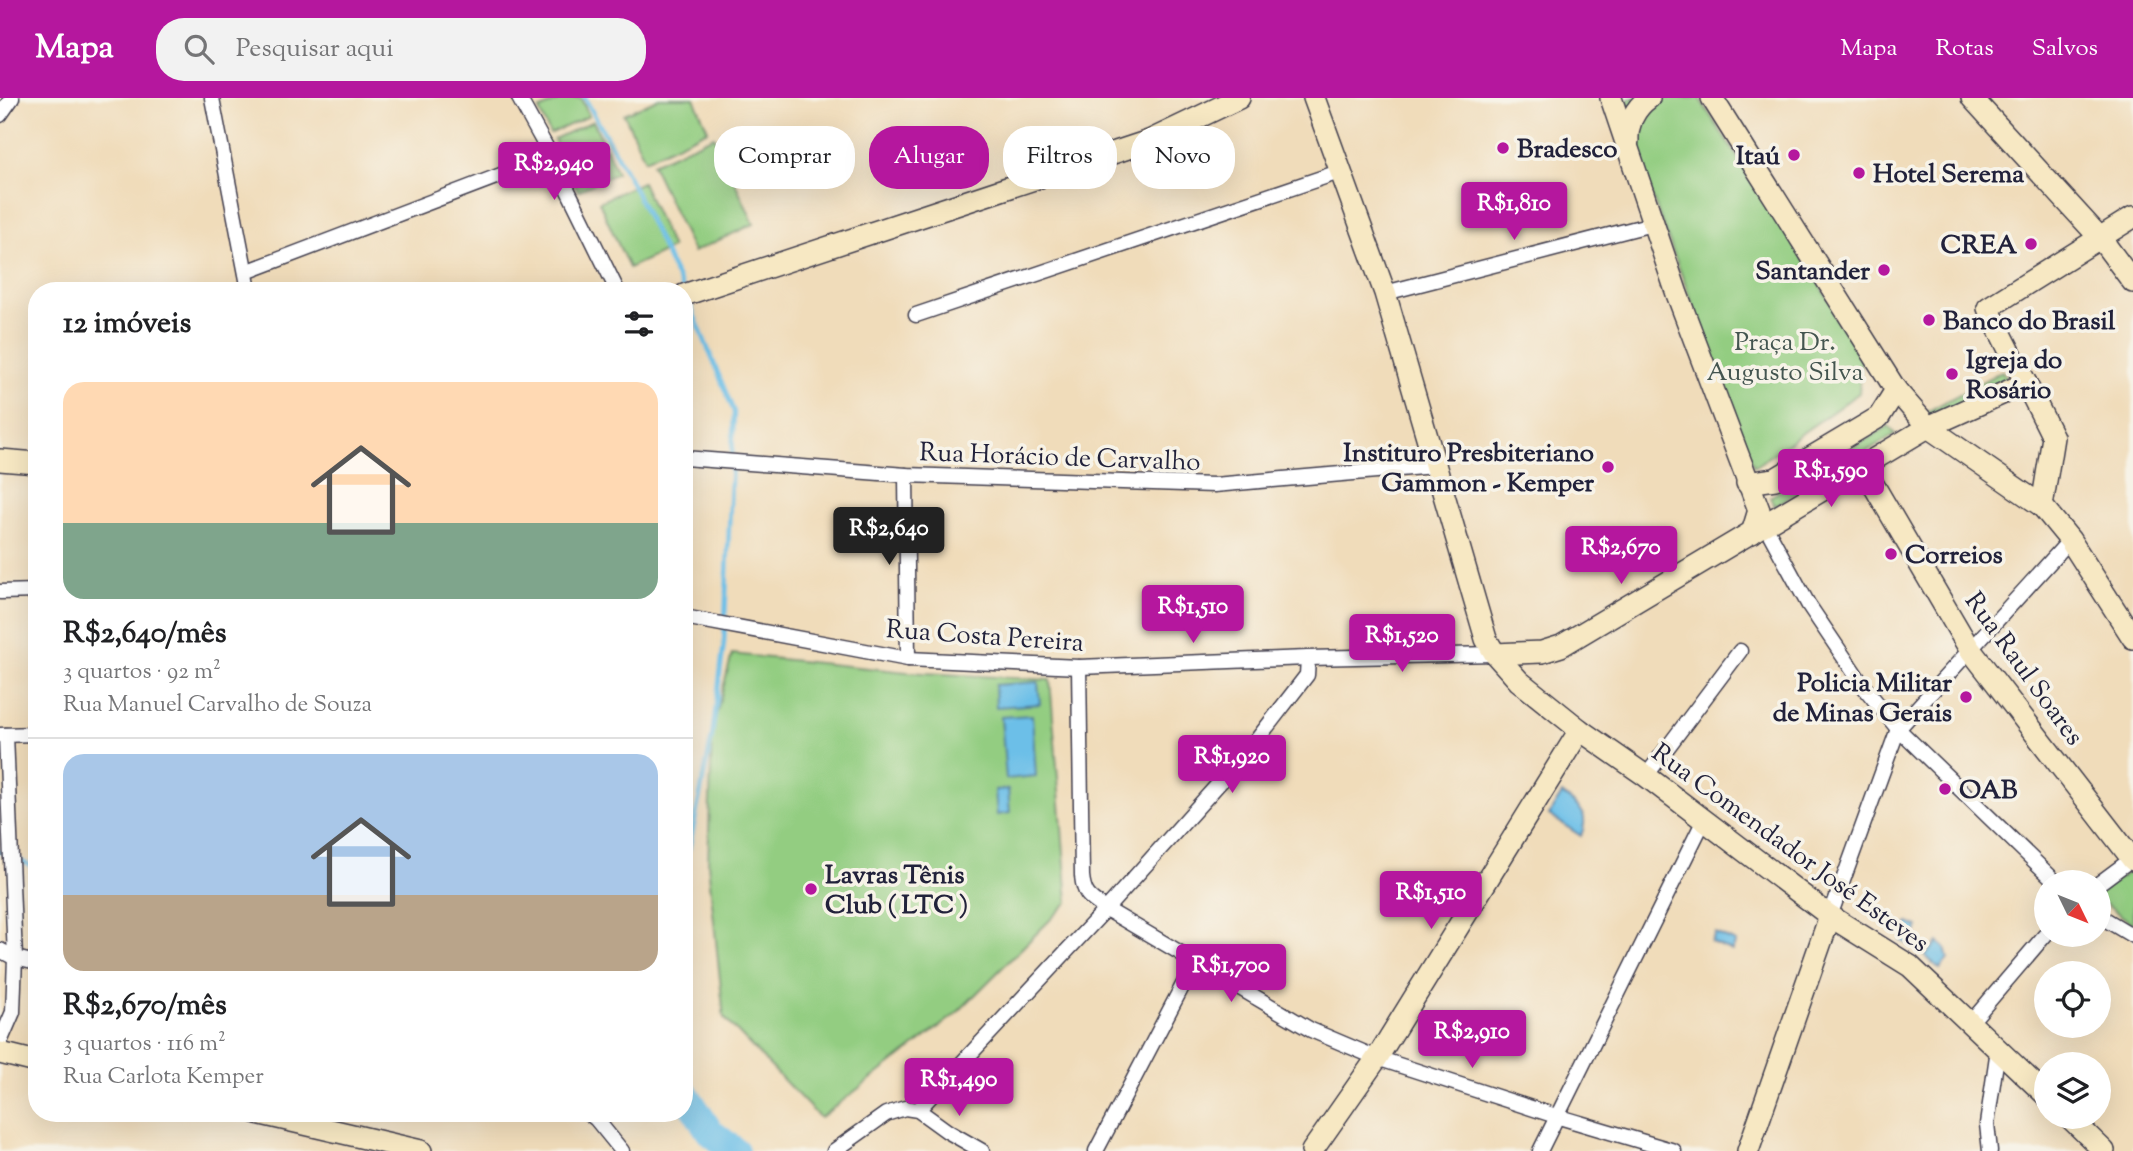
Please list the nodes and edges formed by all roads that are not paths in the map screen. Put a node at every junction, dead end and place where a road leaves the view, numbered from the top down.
1 (12, 98) edge
2 (212, 98) edge
3 (519, 98) edge
4 (1239, 98) edge
5 (1314, 98) edge
6 (1611, 98) edge
7 (1649, 98) edge
8 (1972, 98) edge
9 (1711, 101) edge
10 (0, 114) edge
11 (1629, 146) junction
12 (551, 156) junction
13 (1339, 172) junction
14 (2133, 217) edge
15 (1652, 224) junction
16 (2101, 239) junction
17 (246, 272) junction
18 (248, 282) edge
19 (613, 282) edge
20 (2133, 282) edge
21 (693, 292) edge
22 (1385, 293) junction
23 (916, 314) dead end
24 (2026, 383) junction
25 (1896, 390) junction
26 (1927, 426) junction
27 (693, 459) edge
28 (0, 460) edge
29 (28, 462) edge
30 (1434, 466) junction
31 (1863, 467) junction
32 (906, 475) junction
33 (1748, 483) junction
34 (2042, 506) junction
35 (1764, 521) junction
36 (2070, 540) junction
37 (28, 591) edge
38 (0, 592) edge
39 (693, 619) edge
40 (2133, 638) edge
41 (1969, 648) junction
42 (1740, 651) dead end
43 (1495, 654) junction
44 (1308, 658) junction
45 (908, 659) junction
46 (1079, 667) junction
47 (1898, 729) junction
48 (1580, 730) junction
49 (28, 734) edge
50 (3, 735) edge
51 (1646, 776) junction
52 (1704, 820) junction
53 (2133, 858) edge
54 (2044, 870) edge
55 (2111, 874) edge
56 (1106, 909) junction
57 (1830, 916) junction
58 (2111, 923) edge
59 (2133, 936) edge
60 (2035, 947) edge
61 (0, 950) edge
62 (15, 958) junction
63 (28, 961) edge
64 (1195, 962) junction
65 (1971, 1022) junction
66 (0, 1042) edge
67 (1998, 1049) junction
68 (0, 1053) edge
69 (1377, 1058) junction
70 (28, 1060) edge
71 (2034, 1084) edge
72 (918, 1110) junction
73 (1556, 1116) junction
74 (296, 1122) edge
75 (598, 1122) edge
76 (2081, 1129) edge
77 (421, 1151) edge
78 (622, 1151) edge
79 (834, 1151) edge
80 (982, 1151) edge
81 (1096, 1151) edge
82 (1311, 1151) edge
83 (1539, 1151) edge
84 (1674, 1151) edge
85 (1748, 1151) edge
86 (1990, 1151) edge
87 (2104, 1151) edge

1 - 10 street
2 - 17 street
3 - 12 street
4 - 21 main road
5 - 13 main road, Rua Comendador José Esteves
6 - 11 main road
7 - 11 main road
8 - 16 main road
9 - 25 main road
11 - 15 main road
12 - 17 street
12 - 19 street
13 - 22 main road, Rua Comendador José Esteves
13 - 23 street
14 - 16 main road
15 - 22 street
15 - 33 main road
16 - 20 main road
16 - 24 main road
17 - 18 street
22 - 30 main road, Rua Comendador José Esteves
24 - 26 main road
24 - 34 main road
25 - 26 main road
25 - 33 main road
26 - 31 main road
26 - 34 main road
27 - 32 street, Rua Horácio de Carvalho
28 - 29 main road
30 - 32 street, Rua Horácio de Carvalho
30 - 43 main road, Rua Comendador José Esteves
31 - 35 main road
31 - 41 main road, Rua Raul Soares
32 - 45 street
33 - 35 main road
34 - 36 main road
35 - 43 main road
35 - 47 street
36 - 40 main road
36 - 41 street
37 - 38 street
39 - 45 street, Rua Costa Pereira
41 - 47 street
41 - 53 main road, Rua Raul Soares
42 - 51 street
43 - 44 street, Rua Costa Pereira
43 - 48 main road, Rua Comendador José Esteves
44 - 46 street, Rua Costa Pereira
44 - 56 street
45 - 46 street, Rua Costa Pereira
46 - 56 street
47 - 54 street
47 - 57 street
48 - 51 main road, Rua Comendador José Esteves
48 - 69 main road
49 - 50 street
50 - 62 street
51 - 52 main road, Rua Comendador José Esteves
52 - 57 main road, Rua Comendador José Esteves
52 - 73 street
53 - 55 street
56 - 64 street
56 - 72 street
57 - 65 main road, Rua Comendador José Esteves
57 - 85 main road
58 - 59 street
60 - 65 street
61 - 62 street
62 - 63 street
62 - 66 street
64 - 69 street
64 - 81 street
65 - 67 main road, Rua Comendador José Esteves
67 - 71 main road, Rua Comendador José Esteves
67 - 86 street
68 - 70 main road
69 - 73 street
69 - 82 main road
72 - 79 street
72 - 80 street
73 - 83 street
73 - 84 street
74 - 77 main road
75 - 78 street
76 - 87 main road

